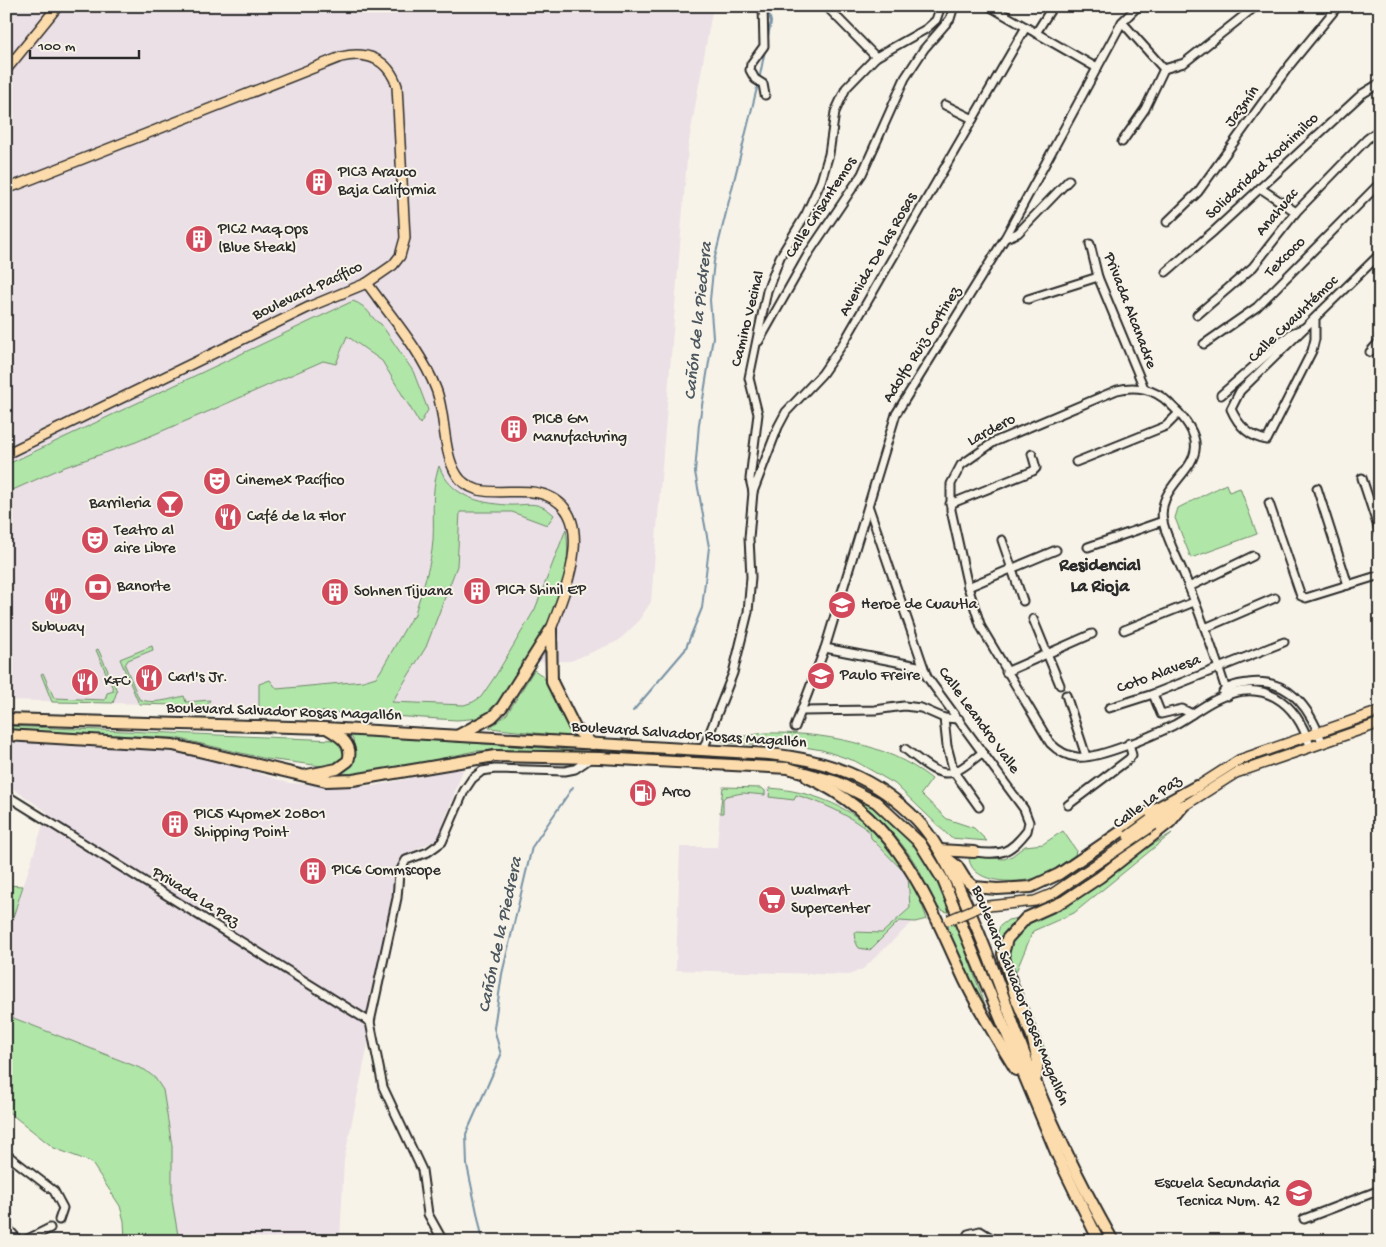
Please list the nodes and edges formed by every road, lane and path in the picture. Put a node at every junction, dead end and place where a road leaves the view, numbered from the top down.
1 (58, 6) edge
2 (763, 6) edge
3 (941, 6) edge
4 (954, 6) edge
5 (989, 6) edge
6 (1053, 6) edge
7 (1138, 6) edge
8 (1256, 6) edge
9 (1338, 6) edge
10 (830, 10) dead end
11 (1122, 22) junction
12 (1026, 27) junction
13 (1036, 33) junction
14 (876, 57) junction
15 (1097, 68) junction
16 (1164, 69) junction
17 (6, 70) edge
18 (1380, 83) edge
19 (765, 95) dead end
20 (945, 105) dead end
21 (973, 119) junction
22 (1380, 129) edge
23 (1122, 142) dead end
24 (1069, 180) dead end
25 (1380, 183) edge
26 (6, 187) edge
27 (1260, 188) junction
28 (1296, 212) junction
29 (1167, 222) dead end
30 (1005, 238) junction
31 (1090, 244) dead end
32 (1380, 254) edge
33 (1166, 272) dead end
34 (1098, 276) junction
35 (367, 283) junction
36 (1028, 299) dead end
37 (1197, 315) dead end
38 (1315, 320) junction
39 (1307, 327) junction
40 (1380, 341) edge
41 (1204, 344) dead end
42 (756, 347) junction
43 (1370, 352) dead end
44 (1144, 388) junction
45 (1221, 396) dead end
46 (1179, 413) junction
47 (6, 454) edge
48 (1032, 454) dead end
49 (1076, 462) dead end
50 (1362, 478) dead end
51 (1317, 488) dead end
52 (753, 492) junction
53 (1269, 503) dead end
54 (950, 504) junction
55 (869, 507) junction
56 (1163, 521) junction
57 (1380, 533) edge
58 (1002, 540) dead end
59 (1088, 547) dead end
60 (1056, 550) dead end
61 (1253, 556) dead end
62 (1012, 568) junction
63 (1380, 575) edge
64 (1348, 585) junction
65 (968, 587) junction
66 (1190, 587) junction
67 (1276, 598) dead end
68 (1024, 601) dead end
69 (1194, 602) junction
70 (1033, 619) dead end
71 (1205, 628) junction
72 (551, 629) junction
73 (1124, 630) dead end
74 (1092, 634) dead end
75 (1284, 642) dead end
76 (825, 648) junction
77 (1047, 654) junction
78 (923, 667) junction
79 (1219, 668) junction
80 (1006, 672) junction
81 (1060, 686) dead end
82 (1226, 688) junction
83 (1290, 692) junction
84 (1153, 694) junction
85 (1066, 695) dead end
86 (1228, 696) junction
87 (1218, 698) junction
88 (1283, 701) junction
89 (1109, 708) dead end
90 (801, 711) junction
91 (1380, 711) edge
92 (6, 714) edge
93 (1192, 714) junction
94 (944, 718) junction
95 (6, 719) edge
96 (21, 719) junction
97 (959, 719) junction
98 (1380, 723) edge
99 (795, 727) dead end
100 (325, 728) junction
101 (1318, 731) junction
102 (6, 735) edge
103 (1306, 735) junction
104 (458, 736) junction
105 (1322, 742) junction
106 (1129, 743) junction
107 (593, 744) junction
108 (1310, 746) junction
109 (905, 748) dead end
110 (703, 750) junction
111 (983, 752) junction
112 (1086, 756) junction
113 (591, 758) junction
114 (788, 768) junction
115 (954, 772) junction
116 (301, 776) junction
117 (1197, 786) junction
118 (6, 795) edge
119 (1184, 805) junction
120 (1068, 806) dead end
121 (979, 807) dead end
122 (1152, 823) junction
123 (939, 851) junction
124 (974, 852) junction
125 (960, 870) junction
126 (943, 920) junction
127 (370, 1022) junction
128 (1036, 1079) junction
129 (1033, 1098) junction
130 (6, 1154) edge
131 (1380, 1190) edge
132 (1304, 1219) dead end
133 (59, 1220) dead end
134 (6, 1226) edge
135 (50, 1228) dead end
136 (996, 1240) edge
137 (19, 1241) edge
138 (24, 1241) edge
139 (443, 1241) edge
140 (965, 1241) edge
141 (1099, 1241) edge
142 (1113, 1241) edge

1 - 17 main road
2 - 19 street
3 - 14 street, Camino Vecinal
4 - 42 street, Calle Crisantemos
5 - 12 street
6 - 13 street
7 - 11 street, Adolfo Ruiz Cortinez
8 - 16 street
9 - 29 street, Jazmín
10 - 14 street
11 - 15 street, Adolfo Ruiz Cortinez
11 - 16 street
12 - 13 street
12 - 21 street, Avenida De las Rosas
13 - 15 street
14 - 42 street, Camino Vecinal
15 - 30 street, Adolfo Ruiz Cortinez
16 - 23 street
18 - 27 street, Solidaridad Xochimilco
20 - 21 street
21 - 52 street, Avenida De las Rosas
22 - 28 street, Anahuac
24 - 30 street
25 - 41 street, Texcoco
26 - 35 main road, Boulevard Pacífico
27 - 28 street
27 - 33 street, Solidaridad Xochimilco
28 - 37 street, Anahuac
30 - 55 street, Adolfo Ruiz Cortinez
31 - 34 street, Privada Alcanadre
32 - 38 street, Calle Cuauhtémoc
34 - 36 street
34 - 44 street, Privada Alcanadre
35 - 47 main road, Boulevard Pacífico
35 - 72 main road
38 - 39 street, Calle Cuauhtémoc
38 - 39 street, Calle Cuauhtémoc
39 - 45 street
40 - 43 street
42 - 52 street, Camino Vecinal
44 - 46 street
44 - 54 street, Lardero
46 - 49 street
46 - 56 street
48 - 54 street
50 - 57 street
51 - 64 street
52 - 110 street, Camino Vecinal
53 - 64 street
54 - 65 street, Lardero
55 - 76 street, Adolfo Ruiz Cortinez
55 - 78 street, Calle Leandro Valle
56 - 59 street
56 - 66 street
58 - 62 street
60 - 62 street
61 - 66 street
62 - 65 street
62 - 68 street
63 - 64 street
65 - 80 street, Lardero
66 - 69 street
67 - 71 street
69 - 71 street
69 - 73 street
70 - 77 street
71 - 79 street
72 - 104 highway
72 - 107 highway
74 - 77 street
75 - 79 street, Coto Alavesa
76 - 78 street
76 - 90 street, Adolfo Ruiz Cortinez
77 - 80 street
77 - 81 street
78 - 97 street, Calle Leandro Valle
79 - 82 street
79 - 84 street, Coto Alavesa
80 - 112 street, Lardero
82 - 83 street
82 - 86 street
82 - 87 street, Lardero
83 - 88 street
83 - 101 street
84 - 89 street, Coto Alavesa
84 - 93 street
85 - 112 street
86 - 87 street, Lardero
86 - 88 street, Lardero
87 - 93 street, Lardero
88 - 103 street
90 - 94 street
90 - 99 street, Adolfo Ruiz Cortinez
91 - 101 main road, Calle La Paz
92 - 96 highway
93 - 106 street, Lardero
94 - 97 street
94 - 115 street
95 - 96 highway, Boulevard Salvador Rosas Magallón
96 - 100 highway, Boulevard Salvador Rosas Magallón
97 - 111 street, Calle Leandro Valle
98 - 105 main road, Calle La Paz
100 - 104 highway, Boulevard Salvador Rosas Magallón
100 - 116 highway
101 - 103 main road, Calle La Paz
101 - 105 street
102 - 116 highway, Boulevard Salvador Rosas Magallón
103 - 108 street
103 - 117 main road, Calle La Paz
104 - 107 highway, Boulevard Salvador Rosas Magallón
105 - 108 main road, Calle La Paz
106 - 112 street, Lardero
106 - 120 street
107 - 110 highway, Boulevard Salvador Rosas Magallón
108 - 119 main road, Calle La Paz
109 - 115 street
110 - 123 highway, Boulevard Salvador Rosas Magallón
111 - 115 street
111 - 124 street, Calle Leandro Valle
113 - 114 highway, Boulevard Salvador Rosas Magallón
113 - 116 highway, Boulevard Salvador Rosas Magallón
113 - 127 street
114 - 126 highway
114 - 129 highway, Boulevard Salvador Rosas Magallón
115 - 121 street
117 - 122 main road, Calle La Paz
117 - 125 highway
118 - 127 street, Privada La Paz
119 - 122 main road, Calle La Paz
119 - 128 highway
122 - 126 main road, Calle La Paz, bridge
123 - 124 highway
123 - 125 highway
123 - 128 highway, Boulevard Salvador Rosas Magallón
124 - 125 highway
126 - 129 highway
127 - 139 street
128 - 142 highway, Boulevard Salvador Rosas Magallón
129 - 141 highway, Boulevard Salvador Rosas Magallón
130 - 133 street
131 - 132 street
134 - 137 street
135 - 138 street
136 - 140 street

